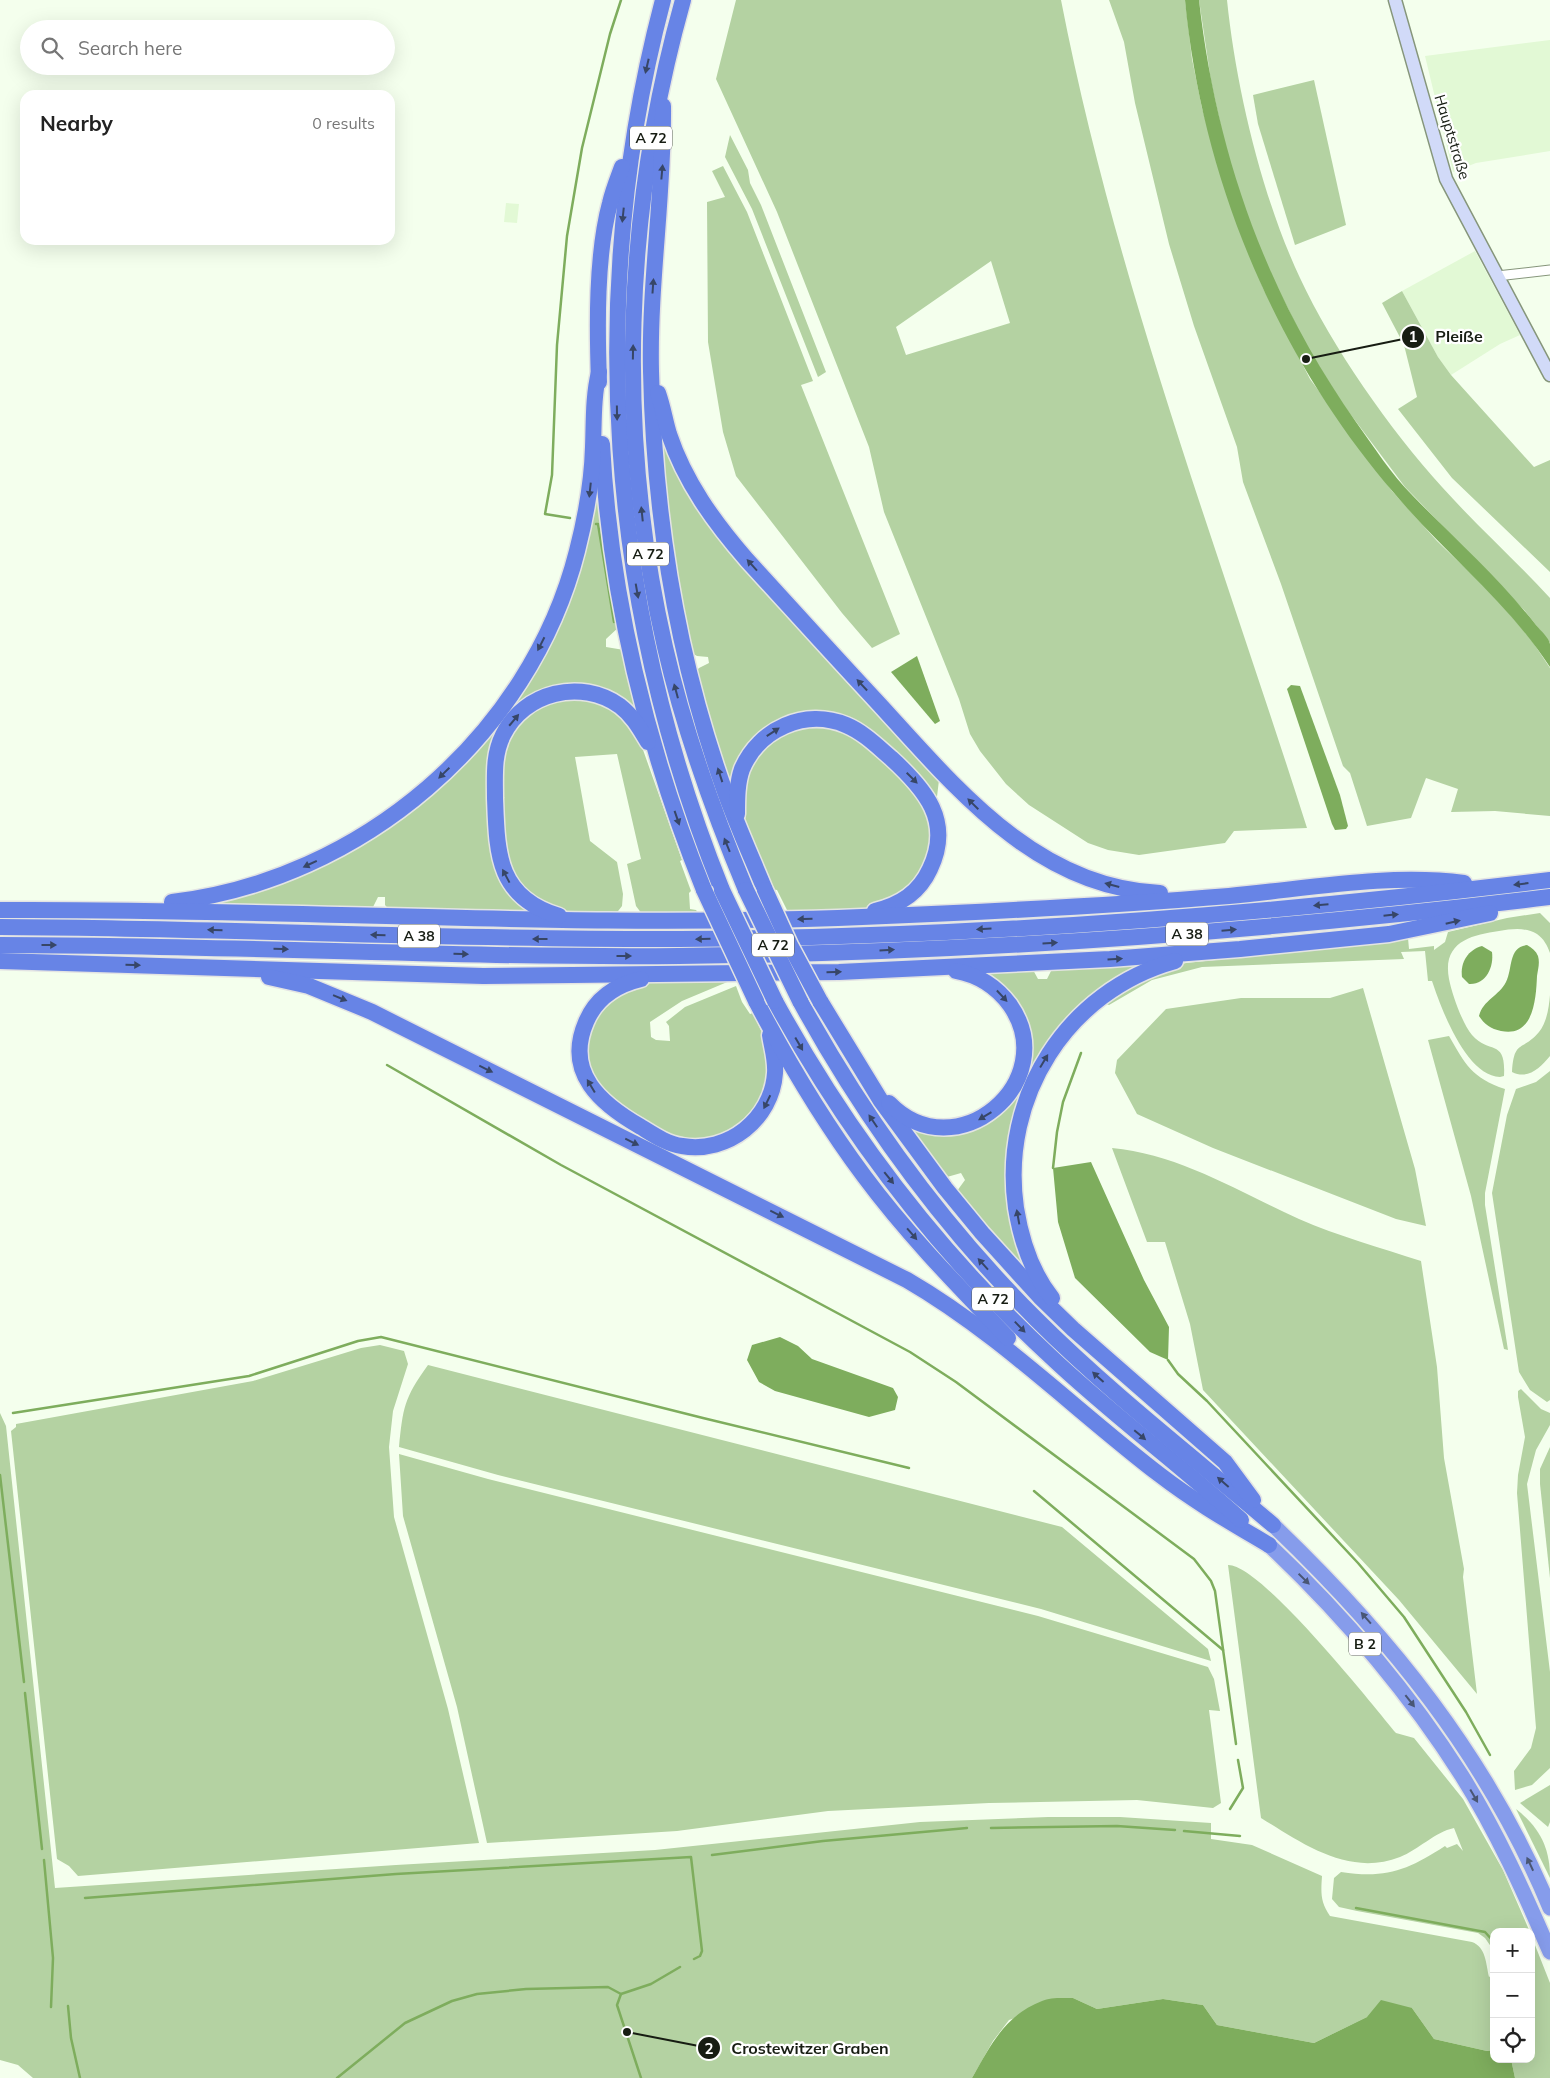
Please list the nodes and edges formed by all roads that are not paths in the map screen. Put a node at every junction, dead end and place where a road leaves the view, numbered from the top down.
1 (663, 0) edge
2 (683, 0) edge
3 (1395, 0) edge
4 (663, 72) junction
5 (634, 132) junction
6 (1550, 270) edge
7 (1497, 276) junction
8 (651, 370) junction
9 (599, 372) junction
10 (1550, 375) edge
11 (656, 754) junction
12 (737, 821) junction
13 (1550, 880) edge
14 (1491, 887) junction
15 (1230, 896) junction
16 (1542, 898) edge
17 (0, 910) edge
18 (71, 910) junction
19 (854, 917) junction
20 (573, 920) junction
21 (0, 927) edge
22 (0, 945) edge
23 (1228, 950) junction
24 (0, 961) edge
25 (176, 966) junction
26 (926, 968) junction
27 (680, 975) junction
28 (766, 1020) junction
29 (868, 1083) junction
30 (1107, 1359) junction
31 (1049, 1381) junction
32 (1273, 1525) junction
33 (1269, 1545) junction
34 (1550, 1908) edge
35 (1550, 1952) edge

1 -> 5 highway, A 72
2 - 4 highway, A 72
3 - 7 main road, Hauptstraße
8 -> 4 highway
32 -> 4 highway, A 72, bridge
5 - 9 highway
5 -> 33 highway, A 72, bridge
6 - 7 street
7 - 10 main road, Hauptstraße
12 -> 8 highway
15 -> 8 highway
9 - 11 highway
9 -> 18 highway
20 -> 11 highway
11 -> 28 highway, bridge
12 -> 19 highway
12 - 29 highway, bridge
13 -> 14 highway, A 38
14 - 15 highway
14 -> 21 highway, A 38
15 - 19 highway
22 -> 16 highway, A 38
23 -> 16 highway
17 - 18 highway
18 - 20 highway
19 -> 20 highway
26 -> 23 highway
30 -> 23 highway
24 -> 25 highway
25 - 27 highway
25 -> 31 highway
27 -> 26 highway
26 -> 29 highway
28 -> 27 highway
28 -> 31 highway
29 - 30 highway
30 - 32 highway
31 - 33 highway
34 -> 32 highway, B 2
33 -> 35 highway, B 2

